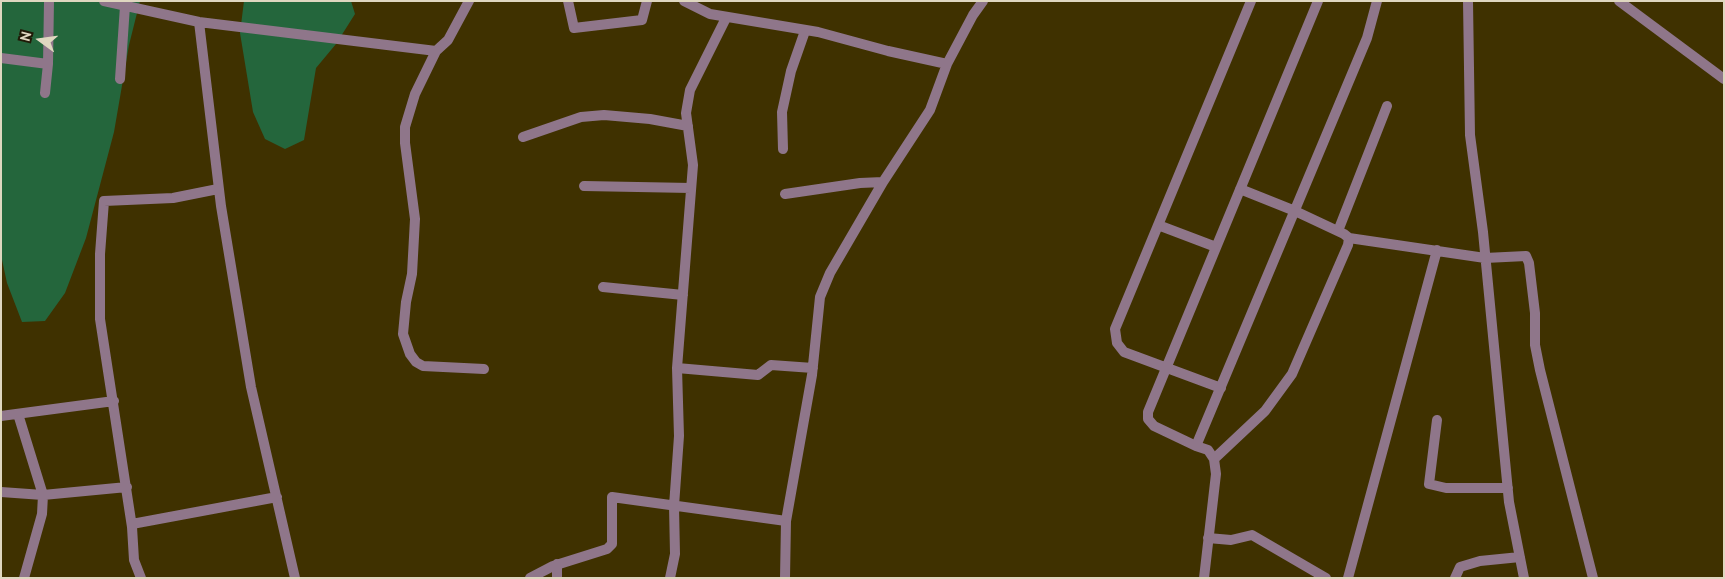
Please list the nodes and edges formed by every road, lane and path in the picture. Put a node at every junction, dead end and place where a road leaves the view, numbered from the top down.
1 (49, 1) edge
2 (104, 1) edge
3 (469, 1) edge
4 (568, 1) edge
5 (647, 1) edge
6 (684, 1) edge
7 (983, 1) edge
8 (1251, 1) edge
9 (1318, 1) edge
10 (1377, 1) edge
11 (1468, 1) edge
12 (1619, 1) edge
13 (126, 6) junction
14 (726, 18) junction
15 (199, 22) junction
16 (805, 31) junction
17 (436, 51) junction
18 (1, 58) edge
19 (48, 64) junction
20 (947, 64) junction
21 (1723, 77) edge
22 (120, 79) dead end
23 (45, 93) dead end
24 (1387, 106) dead end
25 (688, 126) junction
26 (523, 137) dead end
27 (782, 149) dead end
28 (883, 182) junction
29 (584, 186) dead end
30 (691, 188) junction
31 (218, 189) junction
32 (1240, 189) junction
33 (785, 194) dead end
34 (1295, 211) junction
35 (1158, 225) junction
36 (1338, 231) junction
37 (1349, 238) junction
38 (1216, 247) junction
39 (1437, 250) junction
40 (1486, 258) junction
41 (603, 286) dead end
42 (682, 295) junction
43 (677, 368) junction
44 (813, 368) junction
45 (1166, 368) junction
46 (484, 369) dead end
47 (1221, 388) junction
48 (114, 401) junction
49 (18, 414) junction
50 (1, 416) edge
51 (1437, 420) dead end
52 (1196, 446) junction
53 (1214, 459) junction
54 (127, 487) junction
55 (1508, 488) junction
56 (1, 492) edge
57 (43, 495) junction
58 (277, 497) junction
59 (674, 506) junction
60 (786, 521) junction
61 (132, 524) junction
62 (1208, 538) junction
63 (1520, 557) junction
64 (557, 564) junction
65 (24, 578) edge
66 (141, 578) edge
67 (295, 578) edge
68 (530, 578) edge
69 (556, 578) edge
70 (670, 578) edge
71 (784, 578) edge
72 (1204, 578) edge
73 (1326, 578) edge
74 (1348, 578) edge
75 (1455, 578) edge
76 (1524, 578) edge
77 (1593, 578) edge

1 - 19 street
2 - 13 street
3 - 17 street
4 - 5 street
6 - 14 street
7 - 20 street
8 - 35 street
9 - 32 street
10 - 34 street
11 - 40 street
12 - 21 street
13 - 15 street
13 - 22 street
14 - 16 street
14 - 25 street
15 - 17 street
15 - 31 street
16 - 20 street
16 - 27 street
17 - 46 street
18 - 19 street
19 - 23 street
20 - 28 street
24 - 36 street
25 - 26 street
25 - 30 street
28 - 33 street
28 - 44 street
29 - 30 street
30 - 42 street
31 - 48 street
31 - 58 street
32 - 34 street
32 - 38 street
34 - 36 street
34 - 47 street
35 - 38 street
35 - 45 street
36 - 37 street
37 - 39 street
37 - 53 street
38 - 45 street
39 - 40 street
39 - 74 street
40 - 55 street
40 - 77 street
41 - 42 street
42 - 43 street
43 - 44 street
43 - 59 street
44 - 60 street
45 - 47 street
45 - 52 street
47 - 52 street
48 - 49 street
48 - 54 street
49 - 50 street
49 - 57 street
51 - 55 street
52 - 53 street
53 - 62 street
54 - 57 street
54 - 61 street
55 - 63 street
56 - 57 street
57 - 65 street
58 - 61 street
58 - 67 street
59 - 60 street
59 - 64 street
59 - 70 street
60 - 71 street
61 - 66 street
62 - 72 street
62 - 73 street
63 - 75 street
63 - 76 street
64 - 68 street
64 - 69 street

